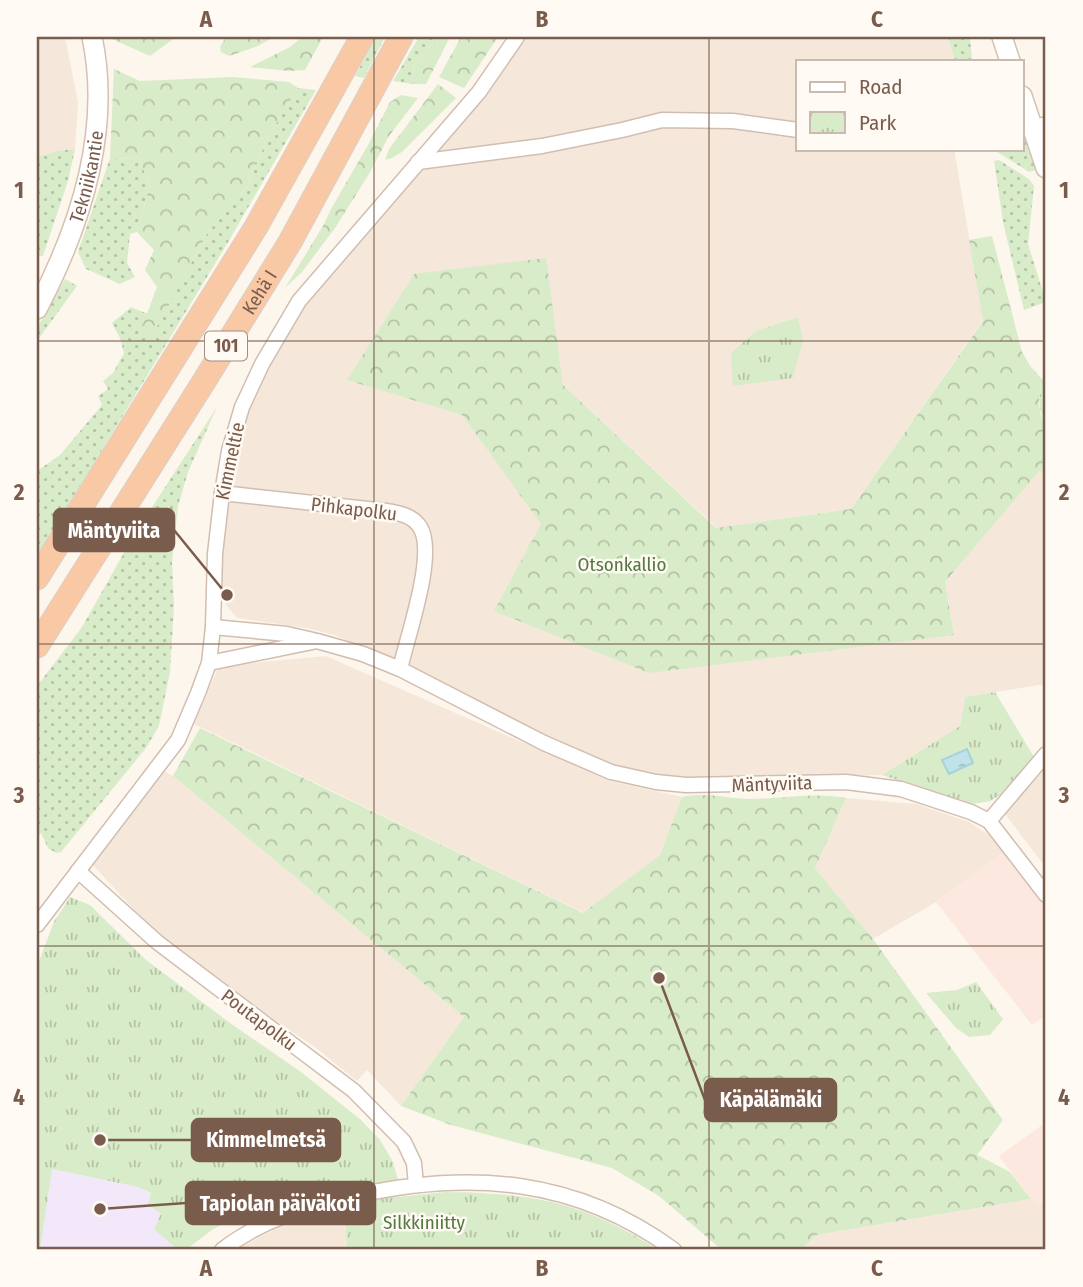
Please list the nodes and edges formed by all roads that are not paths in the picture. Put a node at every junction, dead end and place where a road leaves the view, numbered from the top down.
1 (92, 37) edge
2 (362, 37) edge
3 (401, 37) edge
4 (516, 37) edge
5 (1002, 37) edge
6 (1010, 60) edge
7 (1024, 99) edge
8 (1040, 126) edge
9 (796, 130) edge
10 (418, 162) junction
11 (1046, 168) edge
12 (37, 309) edge
13 (222, 493) junction
14 (37, 578) edge
15 (213, 627) junction
16 (317, 641) junction
17 (37, 646) edge
18 (208, 663) junction
19 (400, 669) junction
20 (1046, 754) edge
21 (989, 821) junction
22 (78, 870) junction
23 (1046, 895) edge
24 (37, 925) edge
25 (416, 1185) junction
26 (222, 1250) edge
27 (674, 1250) edge

1 - 12 main road, Tekniikantie
2 - 14 highway, Kehä I / 101
3 - 17 highway, Kehä I / 101
4 - 10 street, Kimmeltie
5 - 6 main road
7 - 8 main road
8 - 11 main road
9 - 10 street
10 - 13 street, Kimmeltie
13 - 15 street, Kimmeltie
13 - 19 street, Pihkapolku
15 - 16 street, Mäntyviita
15 - 18 street, Kimmeltie
16 - 18 street, Mäntyviita
16 - 19 street, Mäntyviita
18 - 22 street, Kimmeltie
19 - 21 street, Mäntyviita
20 - 21 street
21 - 23 street, Mäntyviita
22 - 24 street, Kimmeltie
22 - 25 street, Poutapolku
25 - 26 street
25 - 27 street

